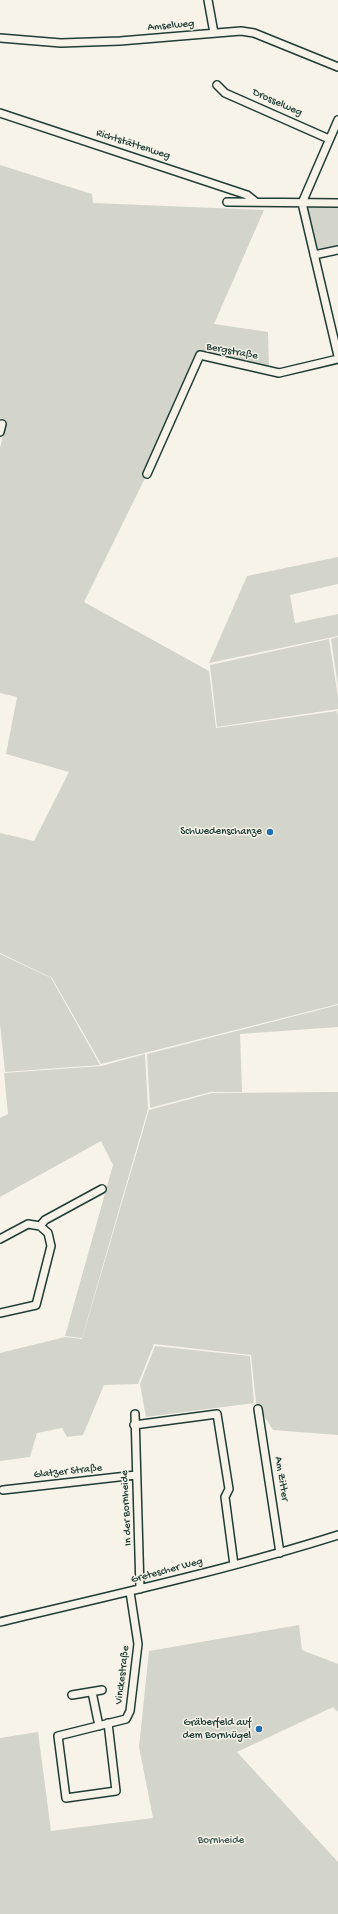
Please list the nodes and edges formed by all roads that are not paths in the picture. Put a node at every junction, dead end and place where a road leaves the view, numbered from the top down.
1 (208, 0) edge
2 (214, 33) junction
3 (0, 38) edge
4 (338, 67) edge
5 (217, 85) dead end
6 (0, 113) edge
7 (338, 120) edge
8 (329, 139) junction
9 (227, 202) dead end
10 (256, 202) junction
11 (302, 203) junction
12 (338, 203) edge
13 (338, 250) edge
14 (314, 255) junction
15 (338, 356) edge
16 (338, 359) edge
17 (2, 424) dead end
18 (0, 432) edge
19 (147, 474) dead end
20 (102, 1189) dead end
21 (40, 1226) junction
22 (0, 1239) edge
23 (0, 1312) edge
24 (258, 1409) dead end
25 (134, 1414) dead end
26 (134, 1425) junction
27 (136, 1475) junction
28 (3, 1490) dead end
29 (338, 1535) edge
30 (280, 1553) junction
31 (234, 1565) junction
32 (140, 1589) junction
33 (130, 1592) junction
34 (0, 1622) edge
35 (102, 1690) dead end
36 (92, 1692) junction
37 (72, 1695) dead end
38 (108, 1723) junction
39 (99, 1726) junction

1 - 2 street
2 - 3 street, Amselweg
2 - 4 street, Amselweg
5 - 8 street, Drosselweg
6 - 10 street, Richtstättenweg
7 - 8 street
8 - 11 street
9 - 10 street, Richtstättenweg
10 - 11 street, Richtstättenweg
11 - 12 street, Richtstättenweg
11 - 14 street
13 - 14 street
14 - 15 street
16 - 19 street, Bergstraße
17 - 18 street
20 - 21 street
21 - 22 street
21 - 23 street
24 - 30 street, Am Zitter
25 - 26 street, In der Bornheide
26 - 27 street, In der Bornheide
26 - 31 street
27 - 28 street, Glatzer Straße
27 - 32 street, In der Bornheide
29 - 30 street, Gretescher Weg
30 - 31 street, Gretescher Weg
31 - 32 street, Gretescher Weg
32 - 33 street, Gretescher Weg
33 - 34 street, Gretescher Weg
33 - 38 street, Vinckestraße
35 - 36 street
36 - 37 street
36 - 39 street
38 - 39 street, Vinckestraße
38 - 39 street, Vinckestraße

